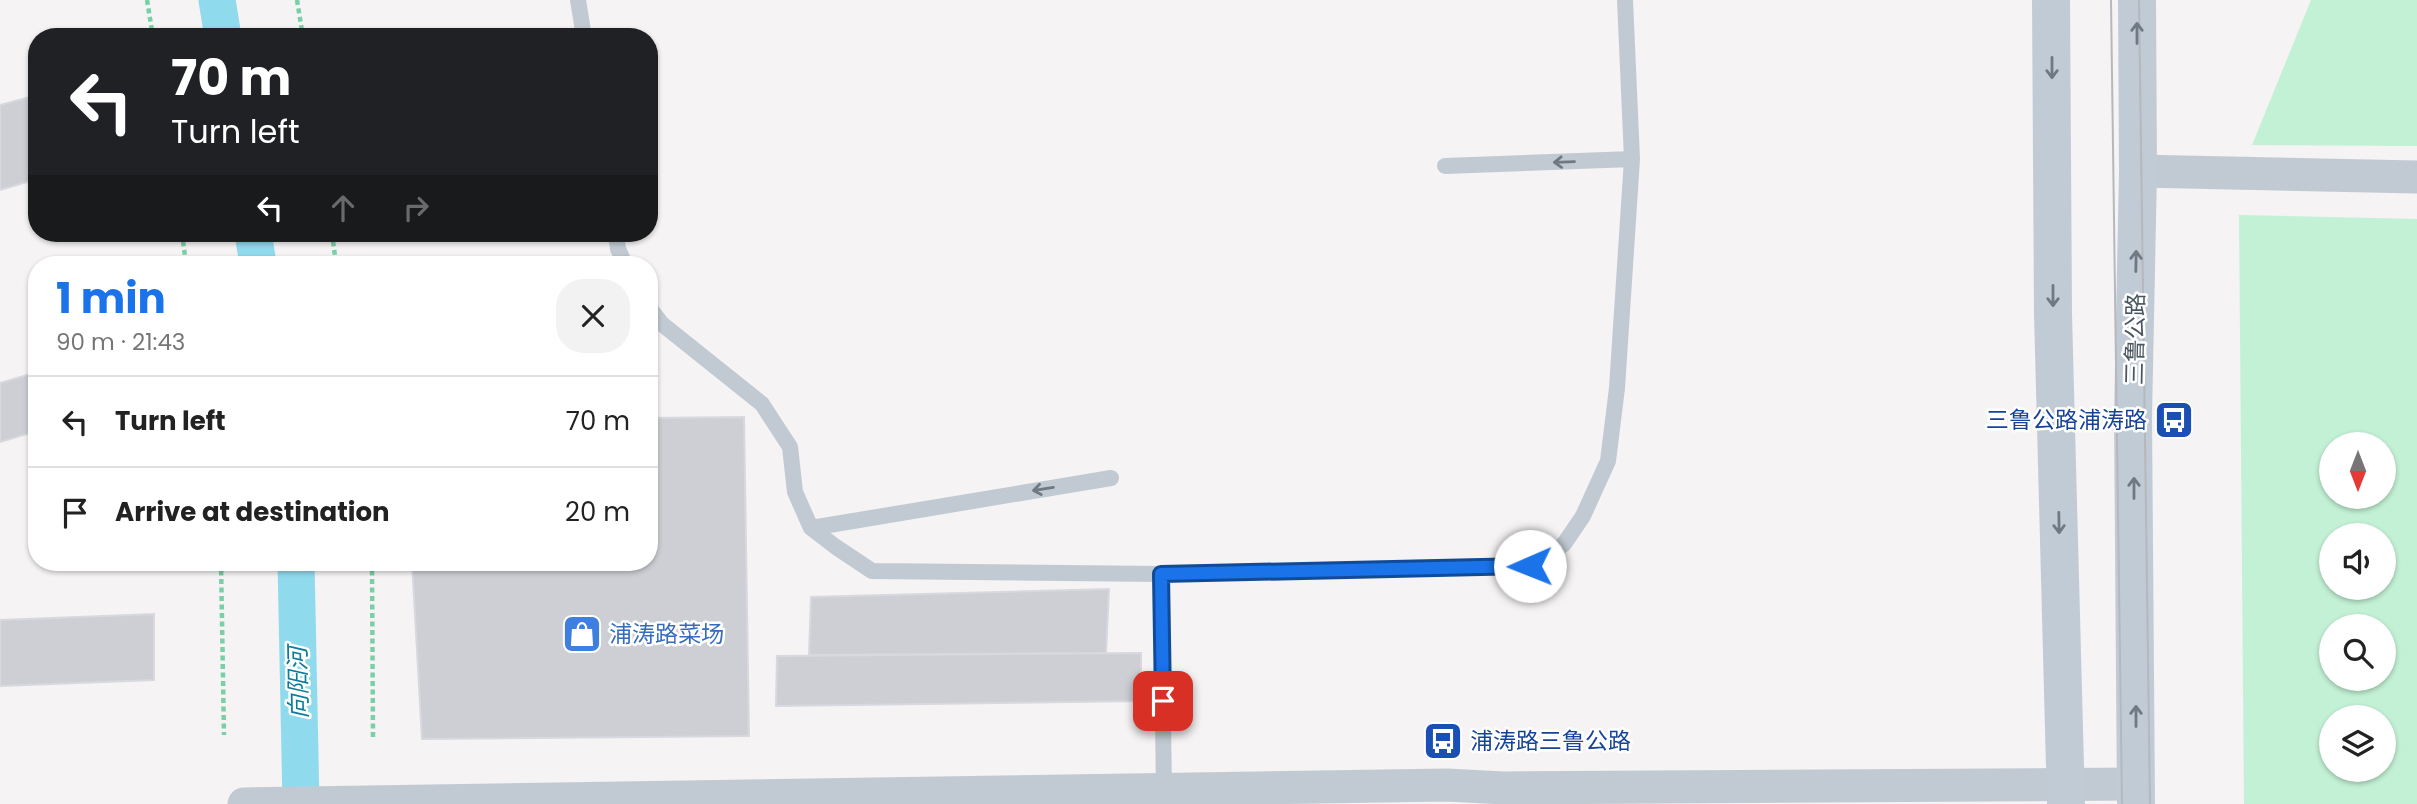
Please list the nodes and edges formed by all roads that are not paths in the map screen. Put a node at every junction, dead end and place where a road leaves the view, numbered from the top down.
1 (578, 0) edge
2 (1625, 0) edge
3 (2051, 0) edge
4 (2137, 0) edge
5 (583, 28) edge
6 (1632, 159) junction
7 (1445, 166) dead end
8 (2138, 172) junction
9 (2417, 177) edge
10 (658, 319) edge
11 (1111, 478) dead end
12 (811, 528) junction
13 (1161, 574) junction
14 (1164, 791) junction
15 (2066, 794) edge
16 (2136, 794) edge
17 (1253, 797) edge
18 (369, 803) edge
19 (244, 804) edge

1 - 5 lane
2 - 6 lane
3 -> 15 main road
8 -> 4 main road, 三鲁公路
6 -> 7 lane
6 - 13 lane
8 - 9 street
16 -> 8 main road, 三鲁公路
10 - 12 lane
11 -> 12 lane
12 - 13 lane
13 - 14 lane
14 - 17 street
14 - 18 street
15 - 16 street
15 - 17 street
18 - 19 street

